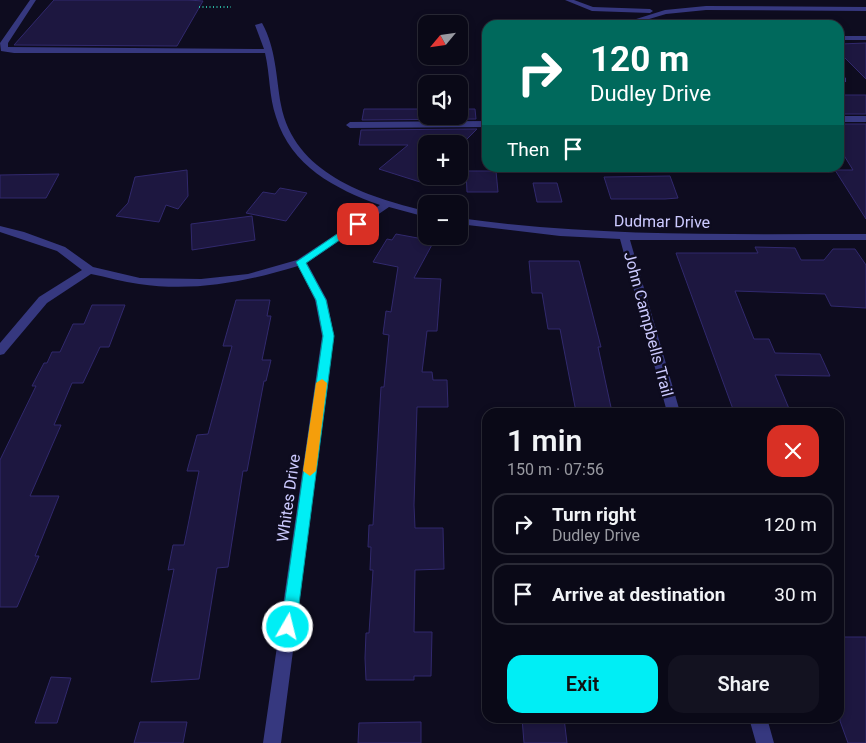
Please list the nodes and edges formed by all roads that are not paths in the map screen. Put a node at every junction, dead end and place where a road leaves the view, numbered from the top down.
1 (33, 0) edge
2 (568, 0) edge
3 (707, 0) edge
4 (742, 0) edge
5 (848, 0) edge
6 (715, 8) junction
7 (749, 8) junction
8 (863, 9) edge
9 (665, 12) junction
10 (638, 20) edge
11 (259, 26) dead end
12 (844, 38) edge
13 (866, 38) edge
14 (269, 51) junction
15 (844, 119) edge
16 (866, 120) edge
17 (482, 124) edge
18 (350, 125) dead end
19 (386, 205) junction
20 (418, 212) edge
21 (468, 223) edge
22 (0, 229) edge
23 (624, 236) junction
24 (866, 237) edge
25 (301, 262) junction
26 (89, 270) junction
27 (0, 351) edge
28 (672, 408) edge
29 (759, 723) edge
30 (272, 743) edge
31 (765, 743) edge

1 - 14 street
2 - 9 street
3 - 6 street
4 - 7 street
5 - 8 street
6 - 7 street
6 - 9 street
7 - 8 street
9 - 10 street
11 - 14 street
12 - 13 street
14 - 19 street
15 - 16 street
17 - 18 street
19 - 20 street
19 - 25 street
21 - 23 street, Dudmar Drive
22 - 26 street
23 - 24 street, Dudmar Drive
23 - 28 street, John Campbells Trail
25 - 26 street
25 - 30 street, Whites Drive
26 - 27 street
29 - 31 street

